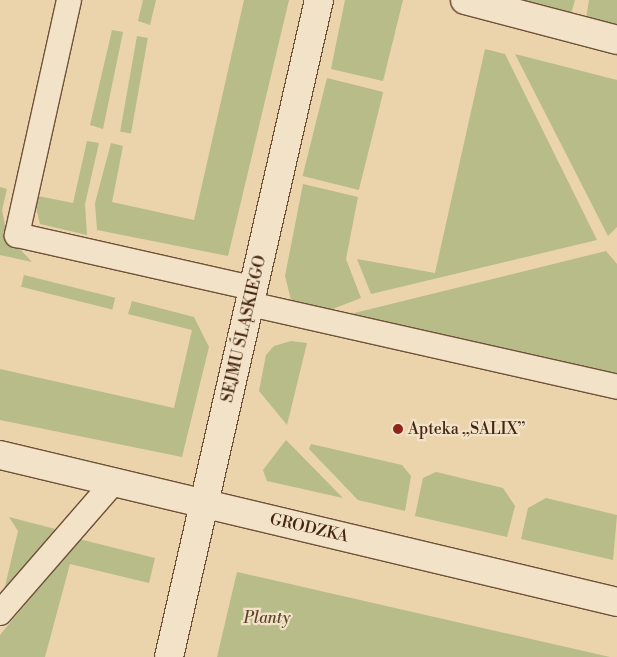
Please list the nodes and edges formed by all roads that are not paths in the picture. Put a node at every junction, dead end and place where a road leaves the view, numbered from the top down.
1 (69, 0) edge
2 (319, 0) edge
3 (465, 0) edge
4 (617, 40) edge
5 (252, 296) junction
6 (617, 387) edge
7 (0, 455) edge
8 (114, 482) junction
9 (204, 503) junction
10 (617, 602) edge
11 (0, 612) edge
12 (169, 657) edge

1 - 5 lane
2 - 5 street, SEJMU ŚLĄSKIEGO
3 - 4 street
5 - 6 lane
5 - 9 street, SEJMU ŚLĄSKIEGO
7 - 8 street, GRODZKA
8 - 9 street, GRODZKA
8 - 11 lane
9 - 10 street, GRODZKA
9 - 12 street, SEJMU ŚLĄSKIEGO

